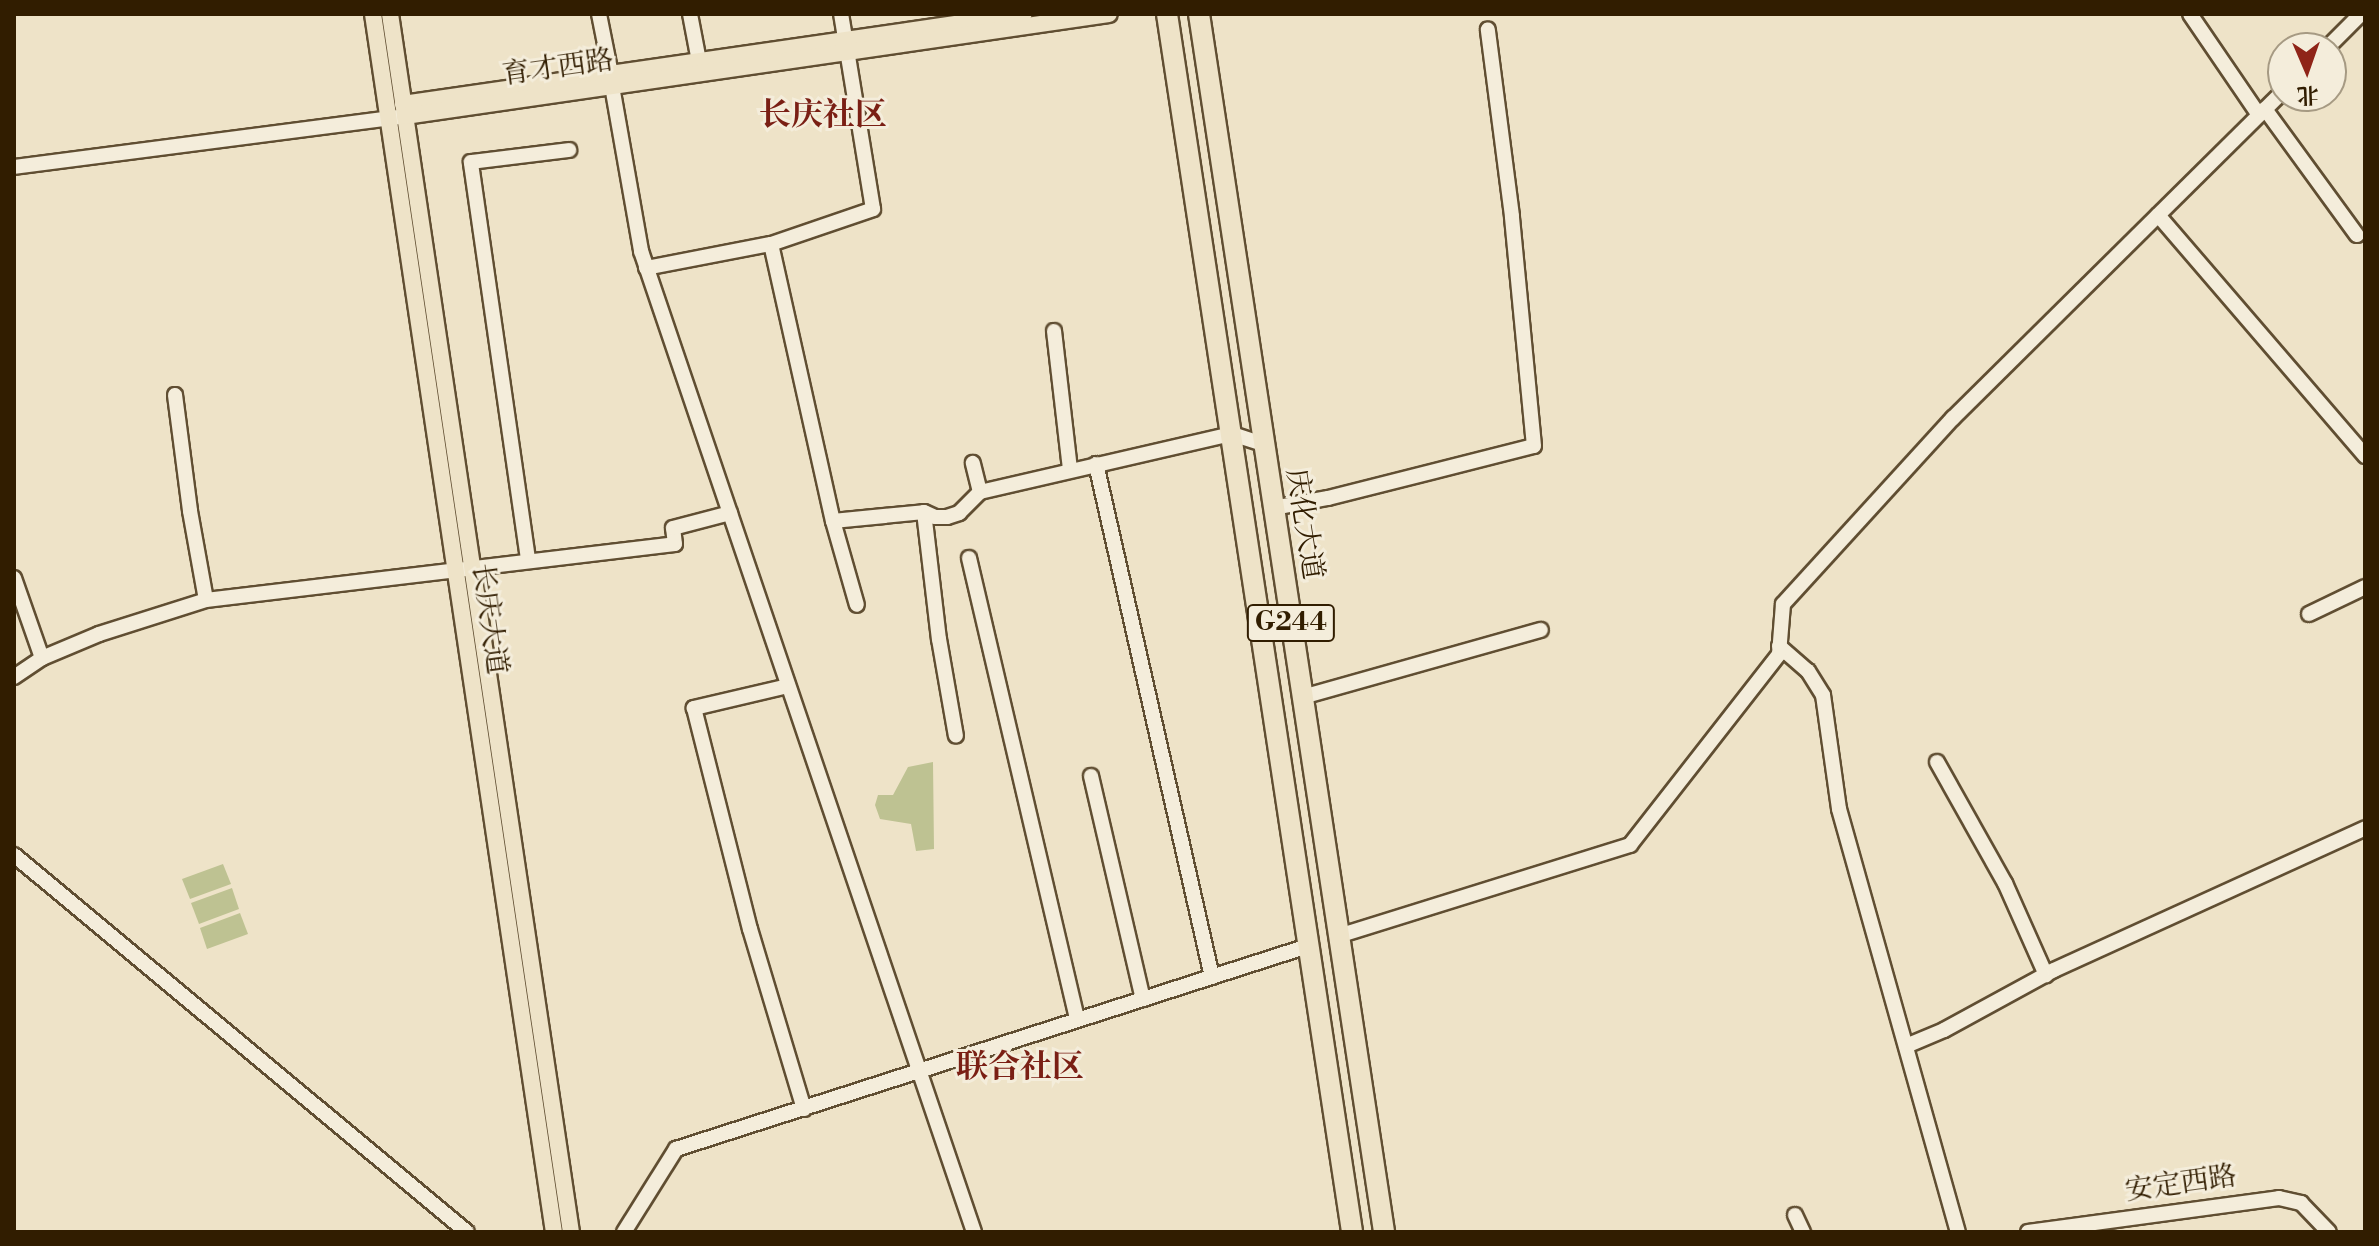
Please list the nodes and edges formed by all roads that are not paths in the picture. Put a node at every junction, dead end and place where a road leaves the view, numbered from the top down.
1 (373, 14) edge
2 (390, 14) edge
3 (599, 14) edge
4 (690, 14) edge
5 (835, 14) edge
6 (841, 14) edge
7 (1024, 14) edge
8 (1109, 14) edge
9 (1167, 14) edge
10 (1199, 14) edge
11 (2190, 14) edge
12 (2361, 14) edge
13 (1488, 30) dead end
14 (2343, 32) edge
15 (843, 46) junction
16 (699, 61) junction
17 (612, 80) junction
18 (2267, 107) edge
19 (396, 111) junction
20 (2262, 112) junction
21 (569, 150) dead end
22 (14, 158) edge
23 (14, 167) edge
24 (2158, 215) junction
25 (2357, 235) dead end
26 (771, 244) junction
27 (646, 268) junction
28 (1054, 331) dead end
29 (175, 395) dead end
30 (1232, 434) junction
31 (1263, 444) junction
32 (2365, 456) edge
33 (973, 463) dead end
34 (1096, 464) junction
35 (1070, 470) junction
36 (980, 492) junction
37 (1273, 508) junction
38 (924, 512) junction
39 (730, 513) junction
40 (833, 521) junction
41 (969, 558) dead end
42 (528, 559) junction
43 (463, 567) junction
44 (14, 578) edge
45 (2365, 587) edge
46 (206, 600) junction
47 (857, 605) dead end
48 (2309, 614) dead end
49 (1541, 630) dead end
50 (1779, 646) junction
51 (42, 658) junction
52 (14, 677) edge
53 (788, 686) junction
54 (1302, 697) junction
55 (956, 736) dead end
56 (1937, 762) dead end
57 (1091, 776) dead end
58 (2365, 828) edge
59 (14, 855) edge
60 (1338, 936) junction
61 (1308, 946) junction
62 (2046, 975) junction
63 (1212, 977) junction
64 (1143, 999) junction
65 (1077, 1020) junction
66 (1906, 1046) junction
67 (919, 1072) junction
68 (804, 1109) junction
69 (1795, 1215) dead end
70 (467, 1232) edge
71 (554, 1232) edge
72 (571, 1232) edge
73 (624, 1232) edge
74 (974, 1232) edge
75 (1352, 1232) edge
76 (1384, 1232) edge
77 (1803, 1232) edge
78 (1958, 1232) edge
79 (2028, 1232) edge
80 (2078, 1232) edge
81 (2319, 1232) edge
82 (2329, 1232) edge

1 - 19 main road, 长庆大道
2 - 19 main road, 长庆大道
3 - 17 street
4 - 16 street
5 - 15 street
6 - 15 street
7 - 15 main road, 育才西路
8 - 15 main road, 育才西路
9 - 30 highway, 庆化大道 / G244
10 - 31 highway, 庆化大道 / G244
11 - 20 street
12 - 14 street
13 - 37 street
15 - 16 main road, 育才西路
15 - 17 main road, 育才西路
15 - 26 street
16 - 17 main road, 育才西路
17 - 19 main road, 育才西路
17 - 27 street
18 - 20 street
19 - 22 street, 育才西路
19 - 23 street, 育才西路
19 - 43 main road, 长庆大道
20 - 24 street
20 - 25 street
21 - 42 street
24 - 32 street
24 - 50 street
26 - 27 street
26 - 40 street
27 - 39 street
28 - 35 street
29 - 46 street
30 - 31 street
30 - 34 street
30 - 61 highway, 庆化大道 / G244
31 - 37 highway, 庆化大道 / G244
33 - 36 street
34 - 35 street
34 - 63 street
35 - 36 street
36 - 38 street
37 - 54 highway, 庆化大道 / G244
38 - 40 street
38 - 55 street
39 - 42 street
39 - 53 street
40 - 47 street
41 - 65 street
42 - 43 street
43 - 46 street
43 - 71 main road, 长庆大道
43 - 72 main road, 长庆大道
44 - 51 street
45 - 48 street
46 - 51 street
49 - 54 street
50 - 60 street
50 - 66 street
51 - 52 street
53 - 67 street
53 - 68 street
54 - 60 highway, 庆化大道 / G244
56 - 62 street
57 - 64 street
58 - 62 street
59 - 70 street
60 - 76 highway, 庆化大道 / G244
61 - 63 street
61 - 75 highway, 庆化大道 / G244
62 - 66 street
63 - 64 street
64 - 65 street
65 - 67 street
66 - 78 street
67 - 68 street
67 - 74 street
68 - 73 street
69 - 77 street
79 - 82 street, 安定西路
80 - 81 street, 安定西路

